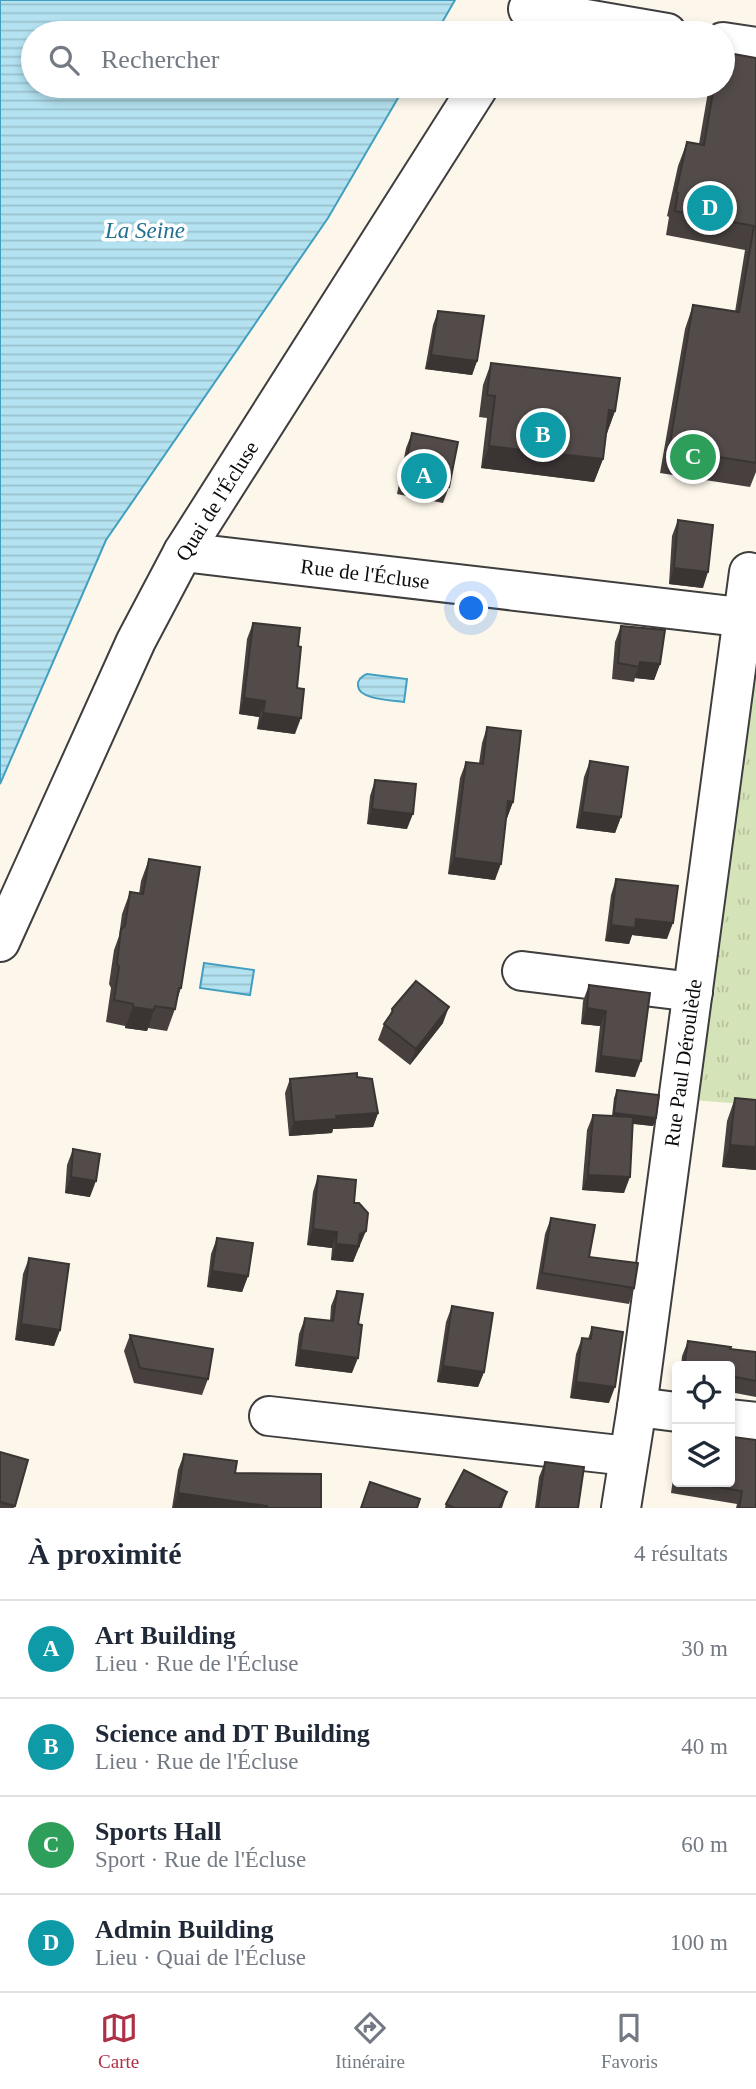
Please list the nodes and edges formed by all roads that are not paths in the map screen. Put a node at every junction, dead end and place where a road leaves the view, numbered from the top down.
1 (524, 14) edge
2 (577, 21) edge
3 (735, 44) edge
4 (756, 47) edge
5 (471, 98) edge
6 (183, 552) junction
7 (750, 572) dead end
8 (750, 618) edge
9 (0, 942) edge
10 (522, 971) dead end
11 (693, 992) junction
12 (637, 1407) junction
13 (672, 1411) edge
14 (269, 1416) dead end
15 (735, 1420) edge
16 (756, 1422) edge
17 (628, 1455) junction
18 (621, 1508) edge

1 - 2 street
3 - 4 street
5 - 6 street, Quai de l'Écluse
6 - 8 street, Rue de l'Écluse
6 - 9 street, Quai de l'Écluse
7 - 8 street, Rue Paul Déroulède
8 - 11 street, Rue Paul Déroulède
10 - 11 street
11 - 12 street, Rue Paul Déroulède
12 - 13 street
12 - 17 street, Rue Paul Déroulède
14 - 17 street
15 - 16 street
17 - 18 street, Rue Paul Déroulède

